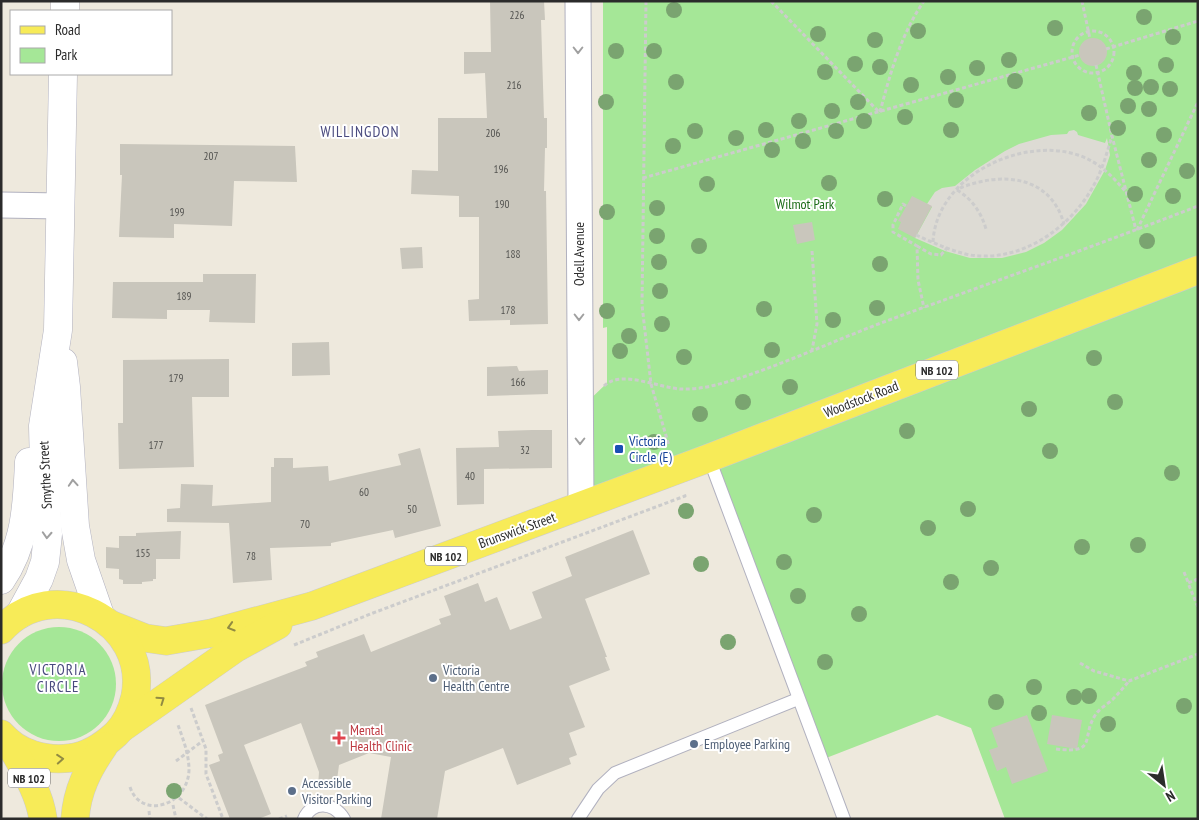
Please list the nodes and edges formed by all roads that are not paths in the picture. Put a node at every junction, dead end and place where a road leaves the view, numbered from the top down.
1 (578, 1) edge
2 (63, 75) edge
3 (1, 204) edge
4 (60, 206) junction
5 (1198, 270) edge
6 (58, 330) junction
7 (709, 458) junction
8 (580, 506) junction
9 (1, 580) edge
10 (312, 606) junction
11 (10, 619) edge
12 (106, 620) junction
13 (798, 699) junction
14 (113, 737) junction
15 (4, 738) edge
16 (43, 819) edge
17 (75, 819) edge
18 (304, 819) edge
19 (344, 819) edge
20 (578, 819) edge
21 (844, 819) edge

1 -> 8 street, Odell Avenue
2 - 4 main road, Smythe Street
3 - 4 street
4 - 6 main road, Smythe Street
5 - 7 main road, Woodstock Road / NB 102
6 - 9 main road
6 -> 11 main road, Smythe Street
12 -> 6 main road, Smythe Street
7 - 8 main road, Woodstock Road / NB 102
7 - 13 lane
8 - 10 main road, Brunswick Street / NB 102
10 -> 12 main road, Brunswick Street / NB 102
14 -> 10 main road, Brunswick Street / NB 102
11 - 12 main road, Brunswick Street
12 - 14 main road
13 - 20 lane
13 - 21 lane
15 -> 14 main road
14 - 17 main road, NB 102
15 - 16 main road, NB 102
18 - 19 lane

